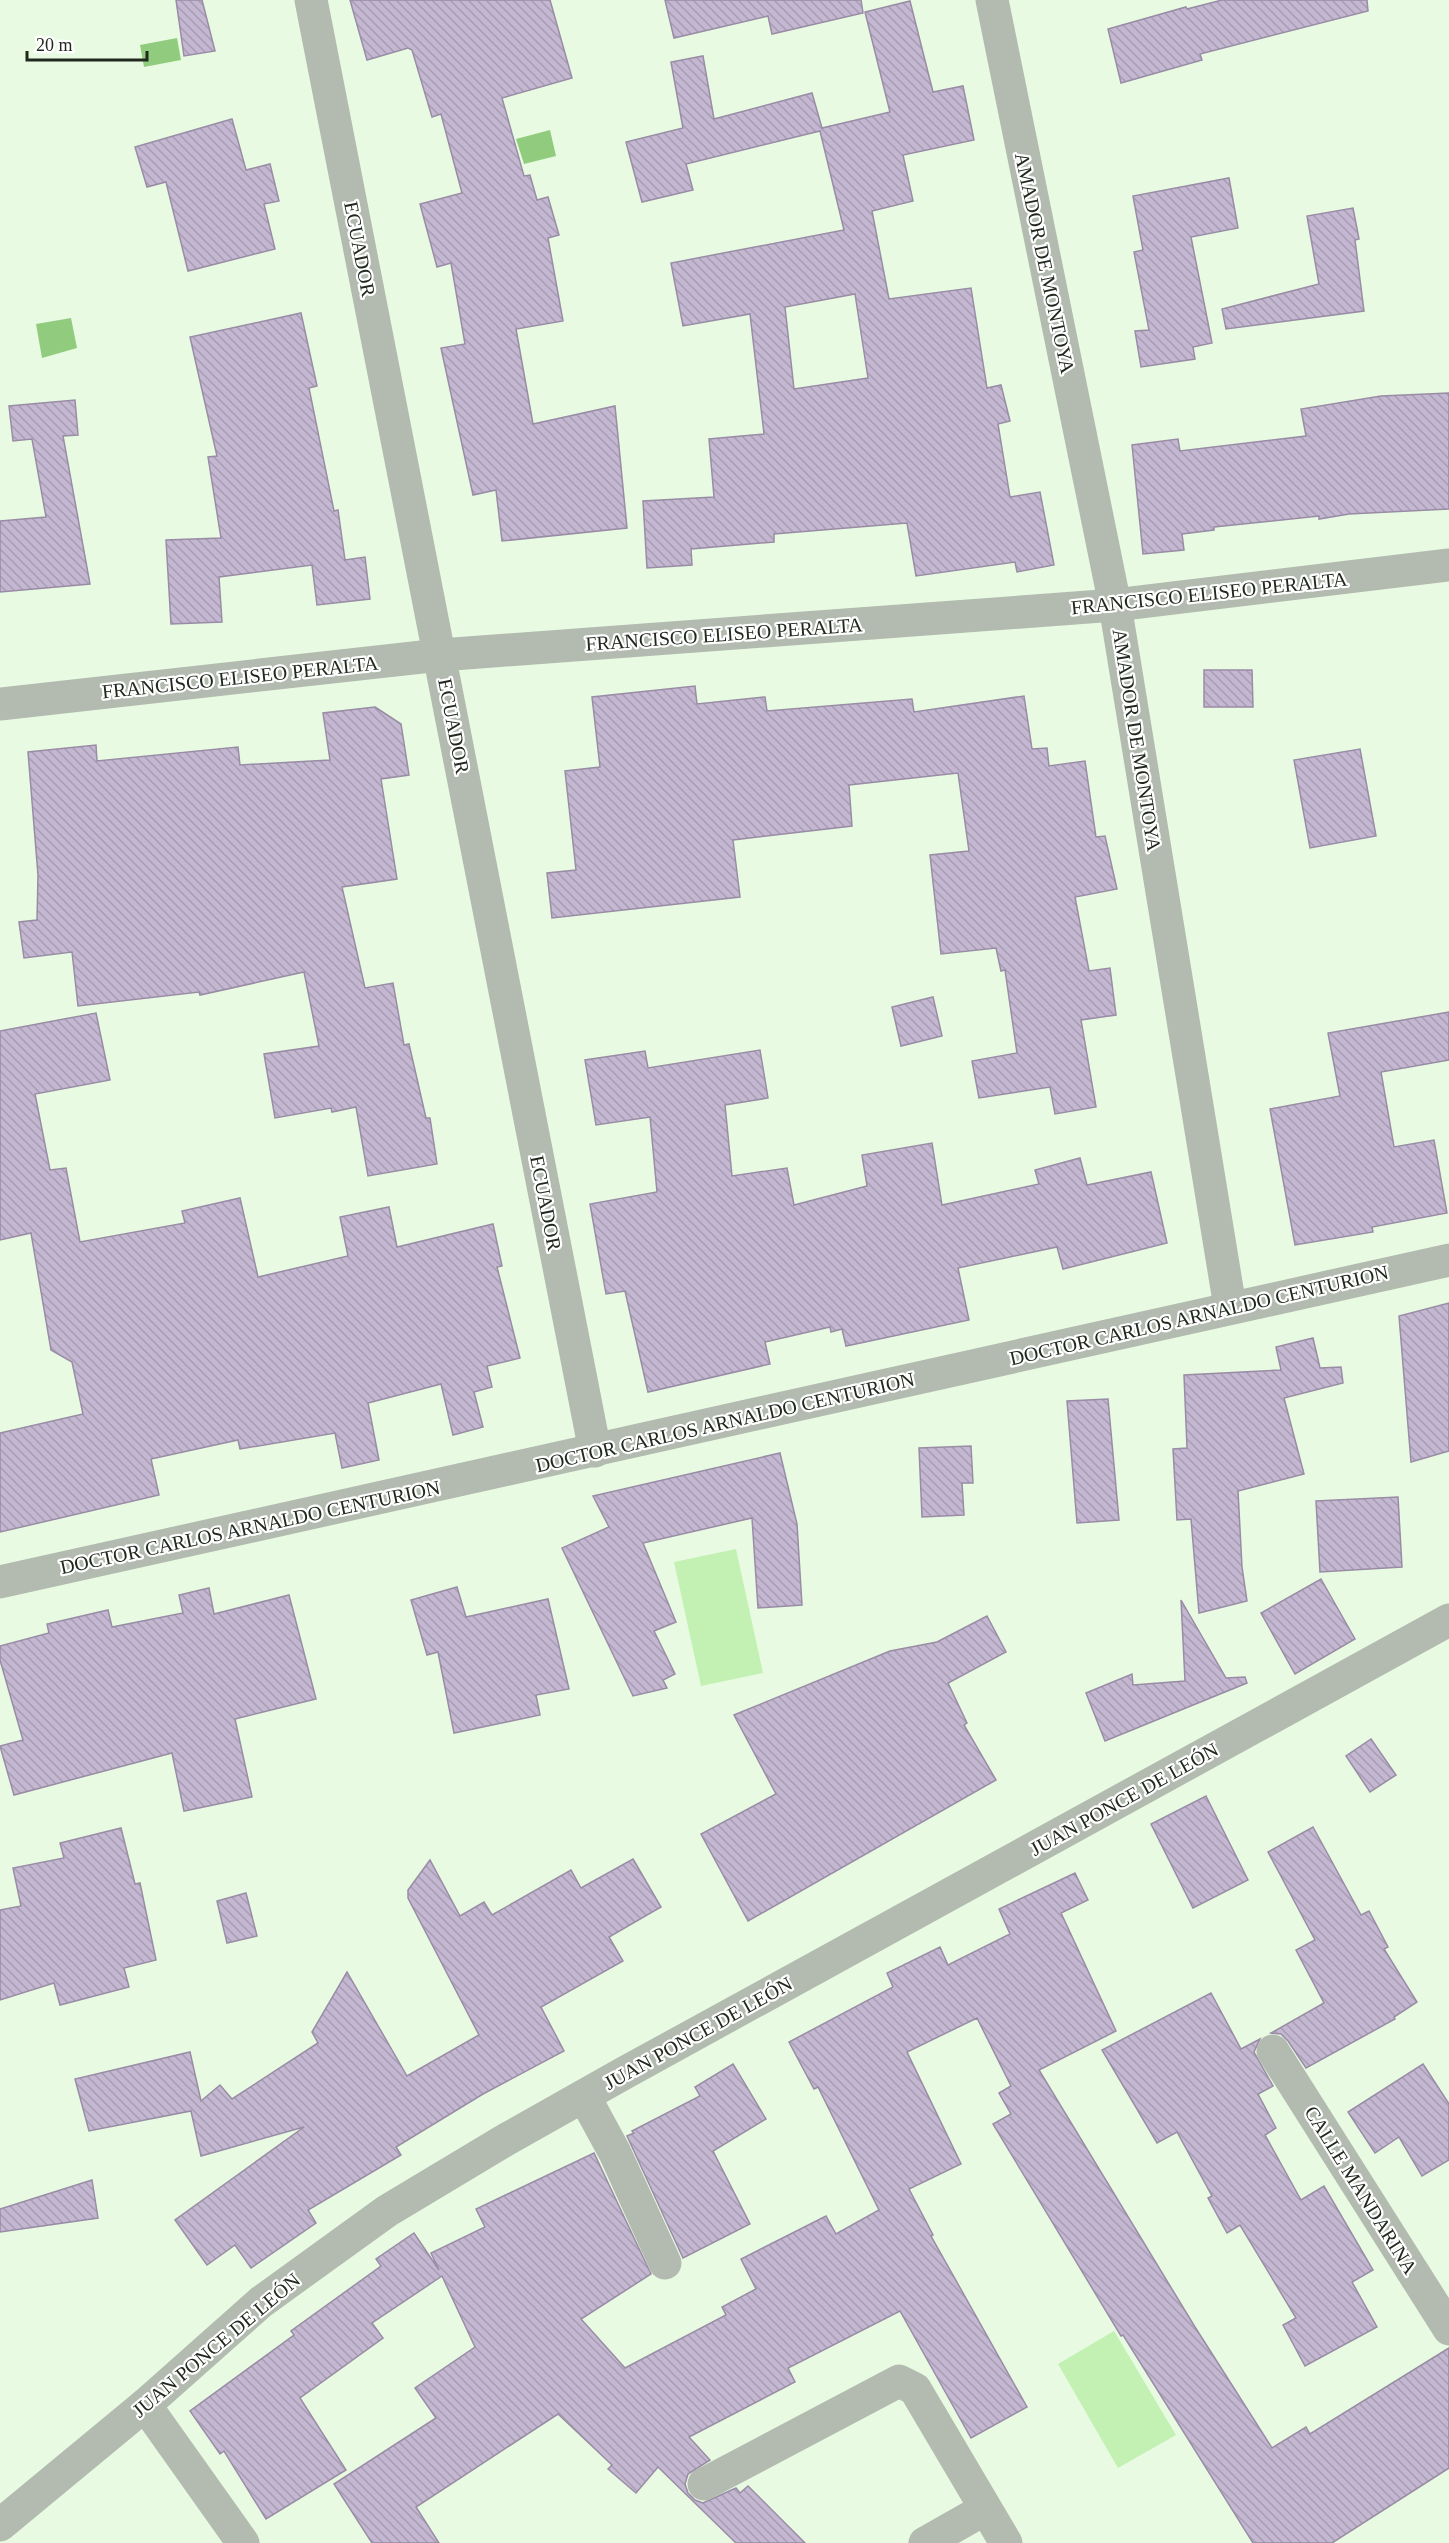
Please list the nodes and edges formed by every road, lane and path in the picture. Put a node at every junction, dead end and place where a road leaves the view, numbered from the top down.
1 (311, 0) edge
2 (992, 0) edge
3 (1449, 566) edge
4 (1115, 605) junction
5 (440, 655) junction
6 (0, 704) edge
7 (1449, 1260) edge
8 (1230, 1307) junction
9 (595, 1451) junction
10 (0, 1582) edge
11 (1449, 1620) edge
12 (1273, 2051) dead end
13 (584, 2096) junction
14 (665, 2263) dead end
15 (1449, 2329) edge
16 (145, 2405) junction
17 (704, 2484) dead end
18 (985, 2509) junction
19 (0, 2525) edge
20 (243, 2543) edge
21 (925, 2543) edge
22 (1006, 2543) edge

1 - 5 street, ECUADOR
2 - 4 street, AMADOR DE MONTOYA
3 - 4 street, FRANCISCO ELISEO PERALTA
4 - 5 street, FRANCISCO ELISEO PERALTA
4 - 8 street, AMADOR DE MONTOYA
5 - 6 street, FRANCISCO ELISEO PERALTA
5 - 9 street, ECUADOR
7 - 8 street, DOCTOR CARLOS ARNALDO CENTURION
8 - 9 street, DOCTOR CARLOS ARNALDO CENTURION
9 - 10 street, DOCTOR CARLOS ARNALDO CENTURION
11 - 13 street, JUAN PONCE DE LEÓN
12 - 15 street, CALLE MANDARINA
13 - 14 street
13 - 16 street, JUAN PONCE DE LEÓN
16 - 19 street, JUAN PONCE DE LEÓN
16 - 20 street
17 - 18 street
18 - 21 street
18 - 22 street

